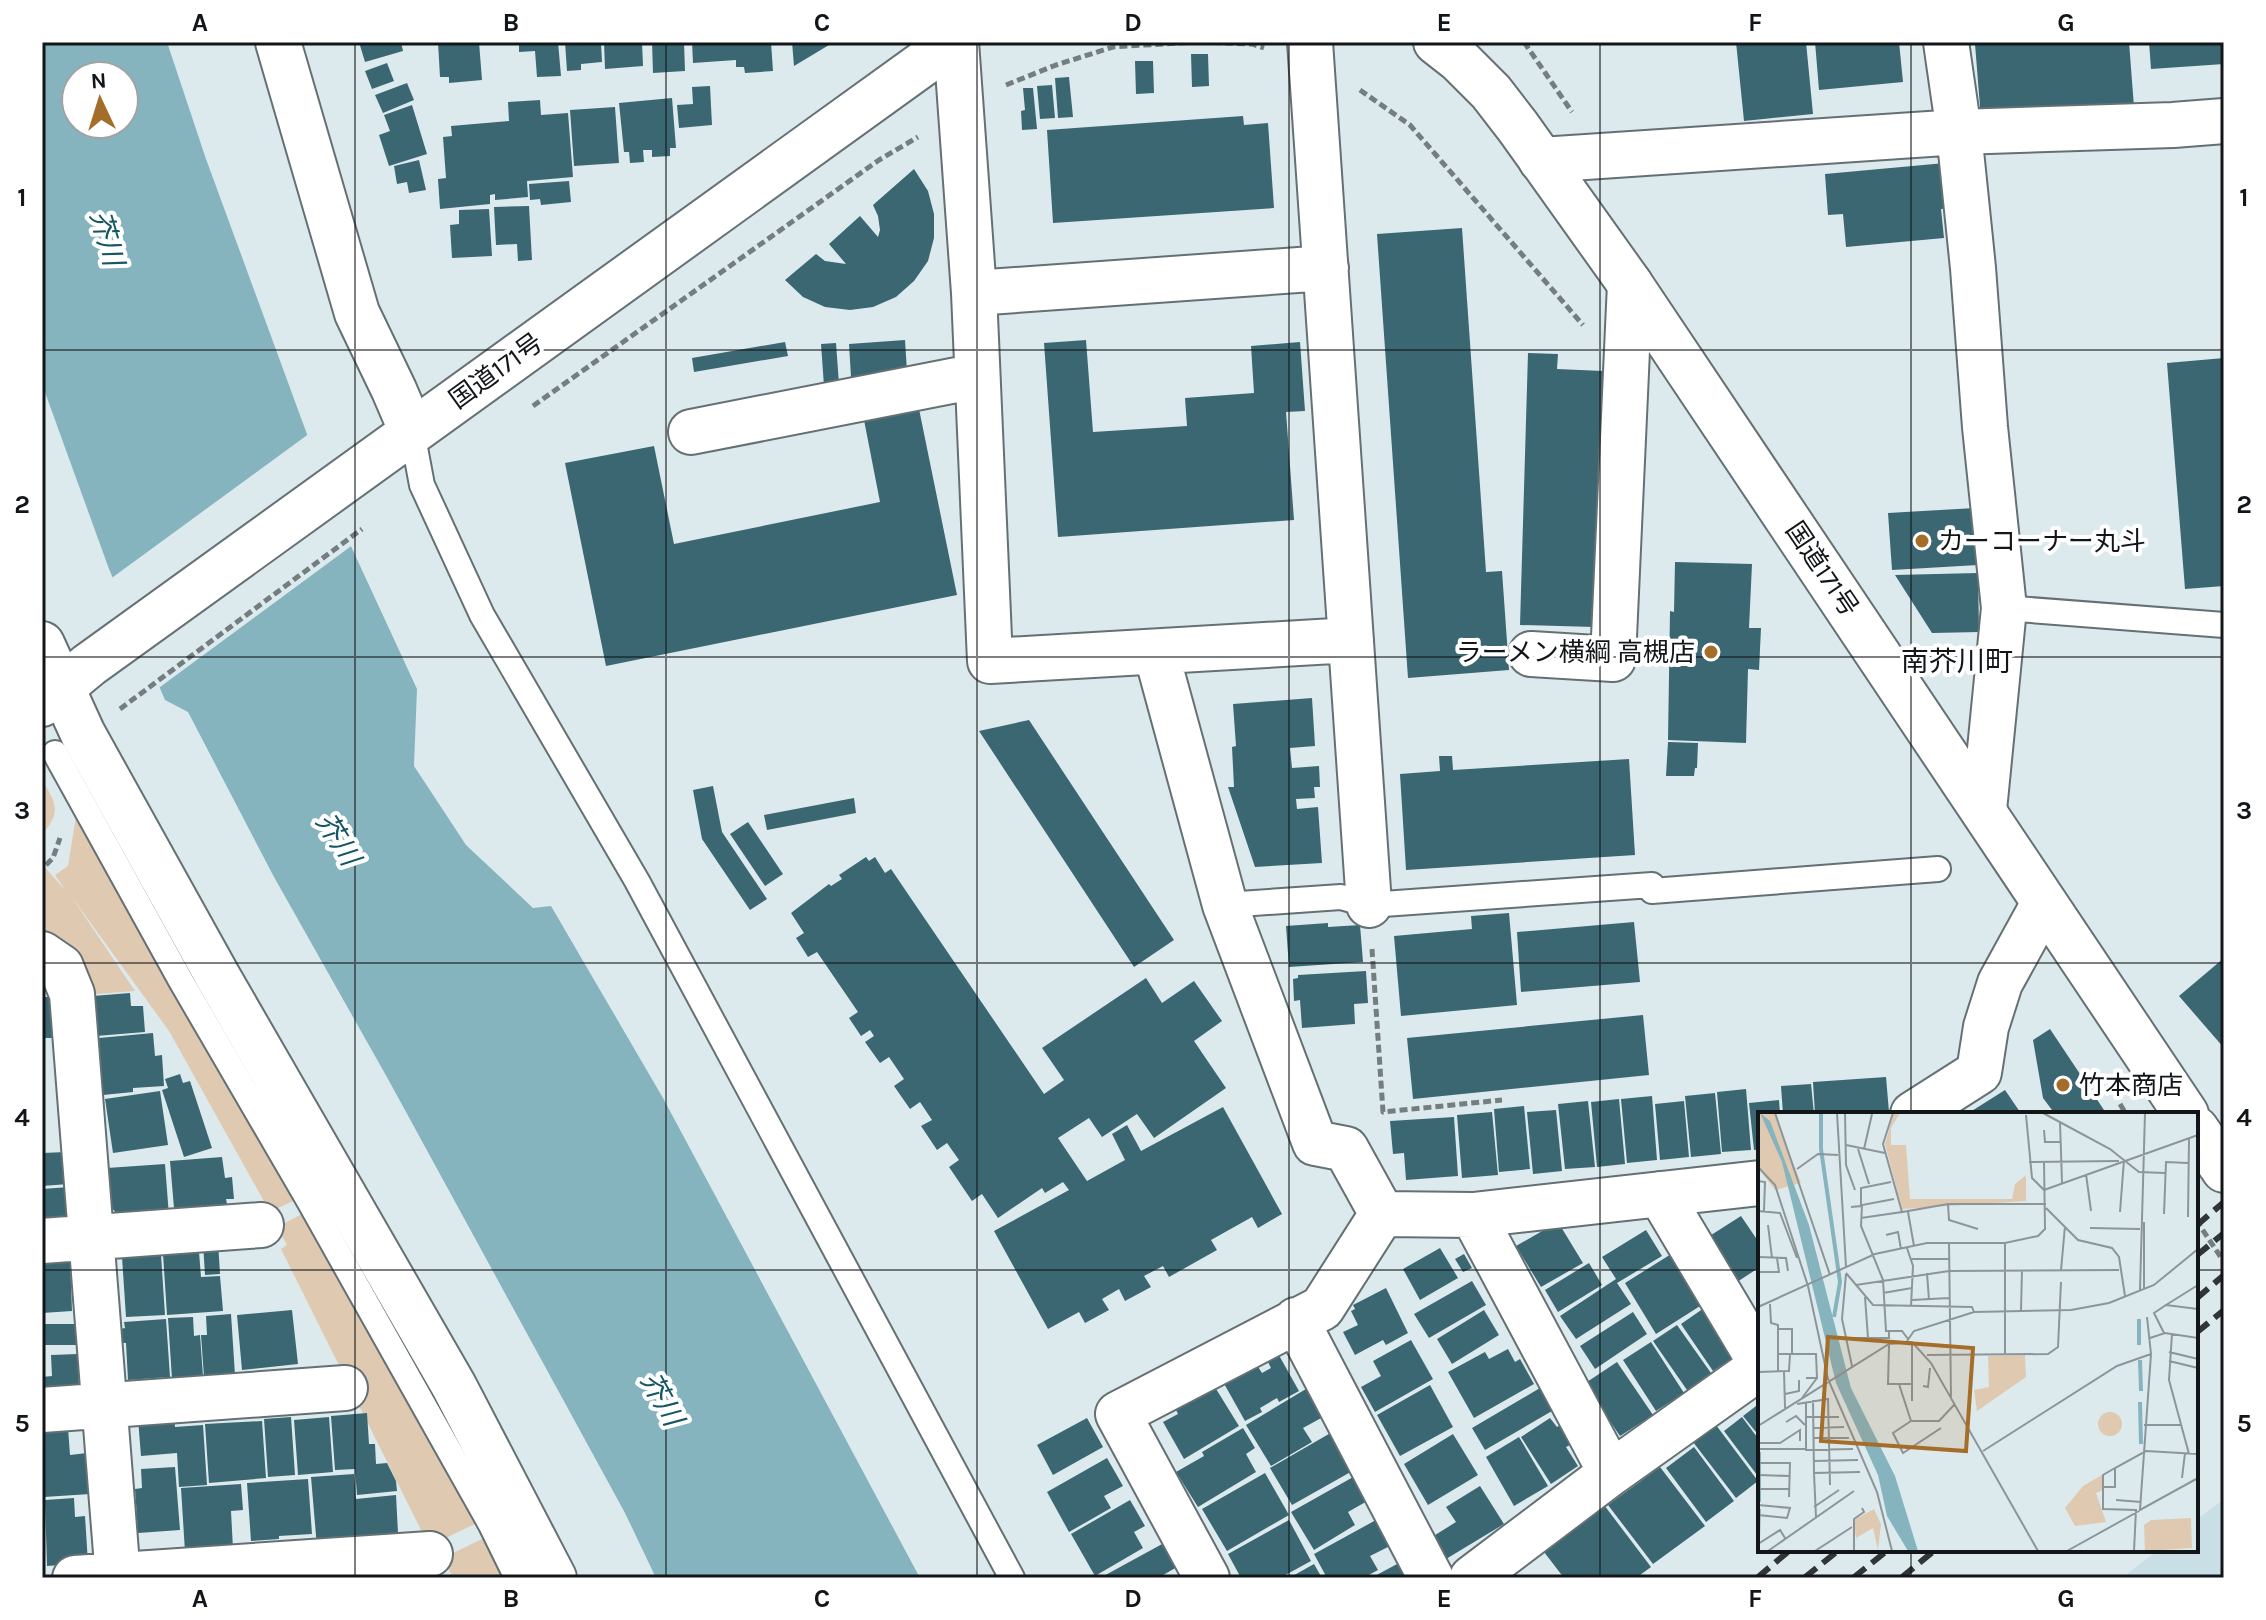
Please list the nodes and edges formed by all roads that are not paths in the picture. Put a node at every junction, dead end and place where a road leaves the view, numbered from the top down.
1 (278, 42) edge
2 (955, 42) edge
3 (1436, 42) edge
4 (1946, 42) edge
5 (1311, 52) edge
6 (2224, 121) edge
7 (1959, 132) junction
8 (1541, 160) junction
9 (1326, 268) junction
10 (1630, 284) junction
11 (974, 293) junction
12 (977, 376) junction
13 (691, 432) dead end
14 (396, 444) junction
15 (2004, 608) junction
16 (2224, 625) edge
17 (1351, 640) junction
18 (42, 644) edge
19 (1156, 652) junction
20 (1531, 654) dead end
21 (64, 686) edge
22 (55, 753) dead end
23 (1984, 810) junction
24 (1938, 869) dead end
25 (2044, 903) junction
26 (1225, 905) junction
27 (1369, 905) junction
28 (42, 954) edge
29 (1922, 1112) edge
30 (2185, 1112) edge
31 (2198, 1132) edge
32 (2224, 1170) edge
33 (1758, 1183) edge
34 (1660, 1194) junction
35 (1382, 1214) junction
36 (1473, 1215) junction
37 (261, 1225) dead end
38 (91, 1237) junction
39 (42, 1241) edge
40 (1296, 1320) junction
41 (1758, 1361) edge
42 (1758, 1365) edge
43 (345, 1388) dead end
44 (104, 1406) junction
45 (42, 1410) edge
46 (1611, 1473) junction
47 (430, 1554) dead end
48 (118, 1577) edge
49 (75, 1578) edge
50 (517, 1578) edge
51 (554, 1578) edge
52 (1012, 1578) edge
53 (1207, 1578) edge
54 (1431, 1578) edge
55 (1472, 1578) edge

1 - 14 main road
2 - 11 main road
2 - 14 main road, 国道171号
3 - 8 main road, 国道171号
4 - 7 main road
5 - 9 main road
6 - 7 main road
7 - 8 main road
7 - 15 main road
8 - 10 main road, 国道171号
9 - 11 main road
9 - 17 main road
10 - 20 main road
10 - 23 main road, 国道171号
11 - 12 main road
12 - 13 main road
12 - 19 main road
14 - 21 main road, 国道171号
14 - 52 lane
15 - 16 lane
15 - 23 main road
17 - 19 main road
17 - 27 main road
18 - 21 main road
19 - 26 main road
21 - 51 main road
22 - 50 lane
23 - 25 main road, 国道171号
24 - 27 lane
25 - 29 main road
25 - 30 main road, 国道171号
26 - 27 lane
26 - 35 main road
28 - 38 main road
31 - 32 main road
33 - 34 main road
34 - 36 main road
34 - 41 main road
35 - 36 main road
35 - 40 main road
36 - 46 main road
37 - 38 main road
38 - 39 main road
38 - 44 main road
40 - 53 main road
40 - 54 main road
42 - 46 main road
43 - 44 main road
44 - 45 main road
44 - 48 main road
46 - 55 main road
47 - 48 main road
48 - 49 main road

